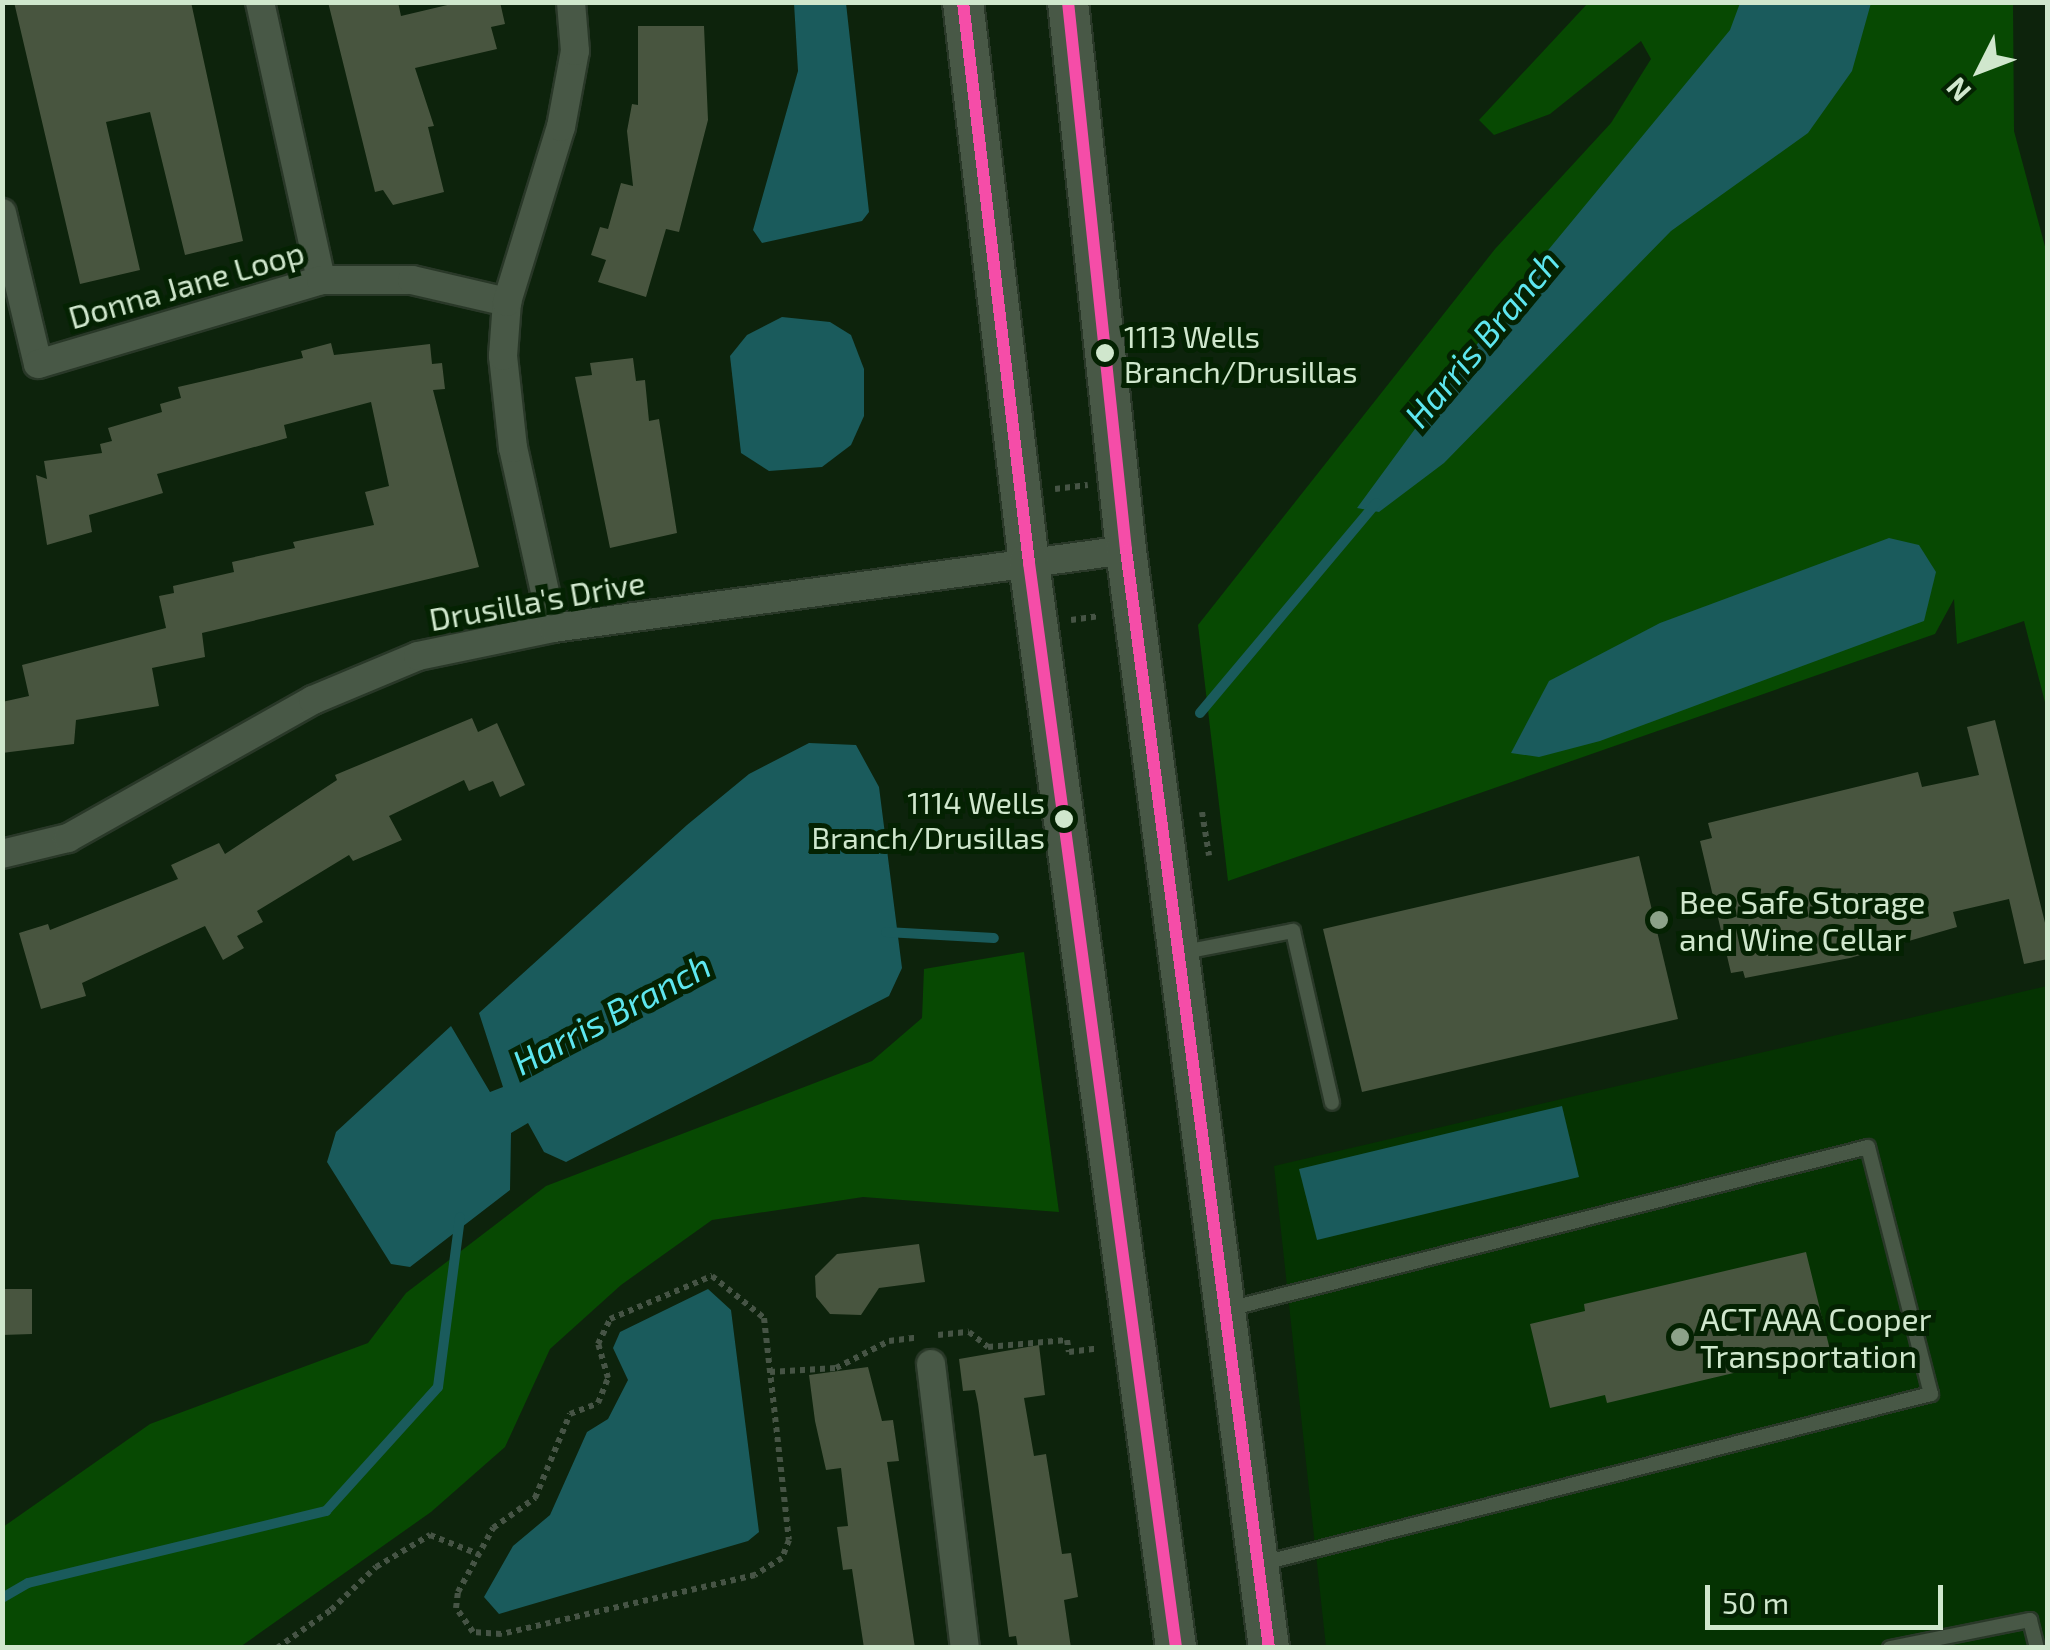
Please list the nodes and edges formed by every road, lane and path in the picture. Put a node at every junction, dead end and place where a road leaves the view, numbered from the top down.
1 (260, 2) edge
2 (572, 2) edge
3 (963, 2) edge
4 (1068, 2) edge
5 (2, 214) edge
6 (321, 280) junction
7 (507, 302) junction
8 (1104, 482) dead end
9 (1044, 491) dead end
10 (1126, 550) junction
11 (1030, 563) junction
12 (1100, 616) dead end
13 (1064, 620) dead end
14 (554, 628) junction
15 (1202, 812) dead end
16 (2, 854) edge
17 (1209, 855) dead end
18 (1178, 953) junction
19 (1332, 1104) dead end
20 (1225, 1310) junction
21 (931, 1364) dead end
22 (478, 1554) junction
23 (1258, 1564) junction
24 (277, 1648) edge
25 (965, 1648) edge
26 (1176, 1648) edge
27 (1269, 1648) edge
28 (1890, 1648) edge
29 (2037, 1648) edge

1 - 6 street
2 - 7 street
3 - 11 main road
4 - 10 main road
5 - 6 street, Donna Jane Loop
6 - 7 street, Donna Jane Loop
7 - 14 street
8 - 9 path
10 - 11 street, Drusilla's Drive
10 - 18 main road
11 - 14 street, Drusilla's Drive
11 - 26 main road
12 - 13 path
14 - 16 street, Drusilla's Drive
15 - 17 path
18 - 19 lane
18 - 20 main road
20 - 23 main road
20 - 23 lane
21 - 25 street
22 - 22 path
22 - 24 path
23 - 27 main road
28 - 29 lane

